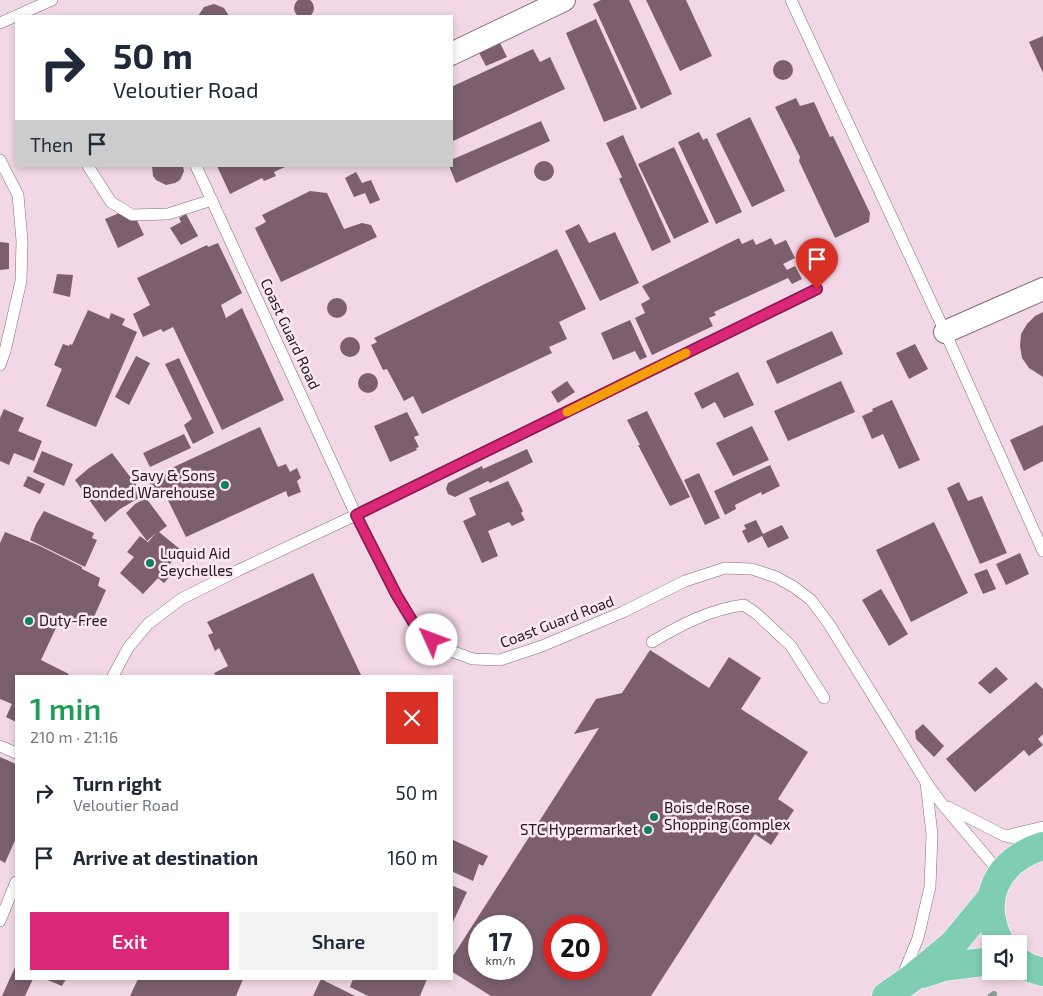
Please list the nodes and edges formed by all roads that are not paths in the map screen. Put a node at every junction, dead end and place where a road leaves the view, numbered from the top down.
1 (52, 0) edge
2 (564, 0) edge
3 (791, 0) edge
4 (18, 15) edge
5 (15, 16) edge
6 (0, 23) edge
7 (453, 53) edge
8 (0, 160) edge
9 (88, 167) edge
10 (196, 167) edge
11 (212, 200) junction
12 (1043, 288) edge
13 (817, 289) dead end
14 (945, 332) junction
15 (0, 365) edge
16 (356, 515) junction
17 (1043, 551) edge
18 (652, 642) dead end
19 (114, 675) edge
20 (824, 698) dead end
21 (0, 746) edge
22 (15, 753) edge
23 (926, 782) junction
24 (942, 804) junction
25 (1043, 827) edge
26 (1005, 836) junction
27 (1043, 846) edge
28 (15, 884) edge
29 (996, 886) junction
30 (0, 921) edge
31 (996, 935) edge
32 (982, 962) edge
33 (1027, 966) edge
34 (1043, 972) edge
35 (898, 987) edge

1 - 4 lane
2 - 7 street
3 - 14 lane
5 - 6 lane
8 - 15 lane
9 - 11 lane
10 - 11 lane, Coast Guard Road
11 - 16 lane, Coast Guard Road
12 - 14 street
13 - 16 lane
14 - 17 lane
16 - 19 lane
16 - 23 lane, Coast Guard Road
18 - 20 lane
21 - 22 lane
23 - 24 lane, Coast Guard Road
23 - 35 lane
24 - 26 lane, Coast Guard Road
24 - 29 lane, Coast Guard Road
25 - 26 lane
26 - 27 lane, Coast Guard Road
27 - 29 main road
28 - 30 lane
29 - 31 main road
29 - 35 main road
32 - 35 main road
33 - 34 main road

